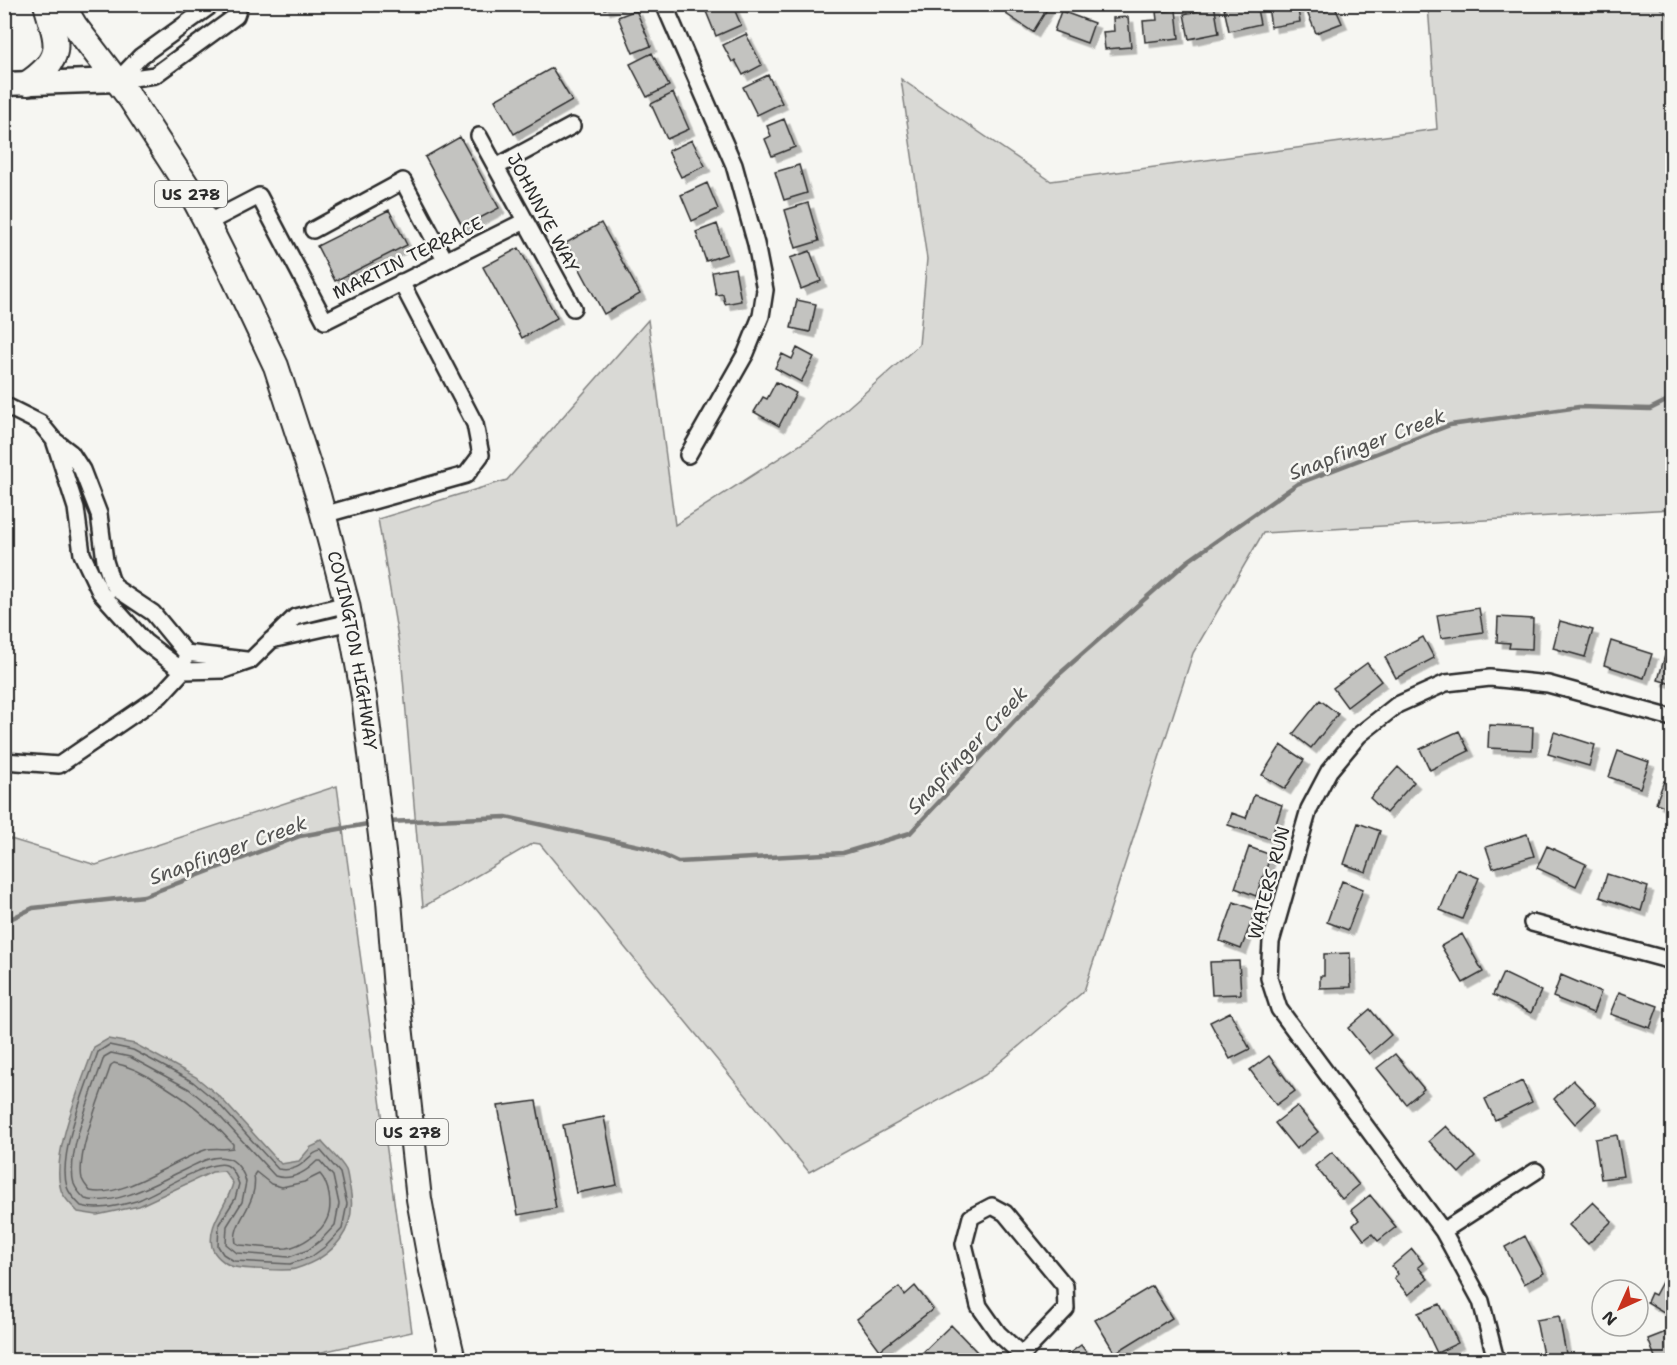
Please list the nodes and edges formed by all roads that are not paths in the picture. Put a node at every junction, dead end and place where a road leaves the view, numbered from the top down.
1 (46, 4) edge
2 (62, 4) edge
3 (213, 4) edge
4 (240, 4) edge
5 (664, 4) edge
6 (118, 80) junction
7 (16, 83) edge
8 (572, 126) dead end
9 (479, 136) dead end
10 (496, 167) junction
11 (525, 221) junction
12 (207, 223) junction
13 (313, 230) dead end
14 (445, 260) junction
15 (401, 282) junction
16 (573, 308) dead end
17 (4, 405) edge
18 (54, 440) junction
19 (688, 455) dead end
20 (323, 515) junction
21 (349, 613) junction
22 (186, 653) junction
23 (250, 661) junction
24 (183, 671) junction
25 (1672, 718) edge
26 (4, 761) edge
27 (1532, 923) dead end
28 (1672, 961) edge
29 (1536, 1171) dead end
30 (1443, 1231) junction
31 (1019, 1358) edge
32 (453, 1360) edge
33 (1496, 1360) edge

1 - 7 main road
2 - 6 main road, COVINGTON HIGHWAY / US 278
3 - 6 street
4 - 6 street
5 - 19 street
6 - 7 street
6 - 12 main road, COVINGTON HIGHWAY / US 278
8 - 10 street
9 - 10 street, JOHNNYE WAY
10 - 11 street, JOHNNYE WAY
11 - 14 street, MARTIN TERRACE
11 - 16 street, JOHNNYE WAY
12 - 15 street, MARTIN TERRACE
12 - 20 main road, COVINGTON HIGHWAY / US 278
13 - 14 street
14 - 15 street, MARTIN TERRACE
15 - 20 street
17 - 18 street
18 - 22 street
18 - 24 street
20 - 21 main road, COVINGTON HIGHWAY / US 278
21 - 23 street
21 - 32 main road, COVINGTON HIGHWAY / US 278
22 - 23 street
22 - 24 street
23 - 24 street
24 - 26 street
25 - 30 street, WATERS RUN
27 - 28 street
29 - 30 street
30 - 33 street, WATERS RUN
31 - 31 street

